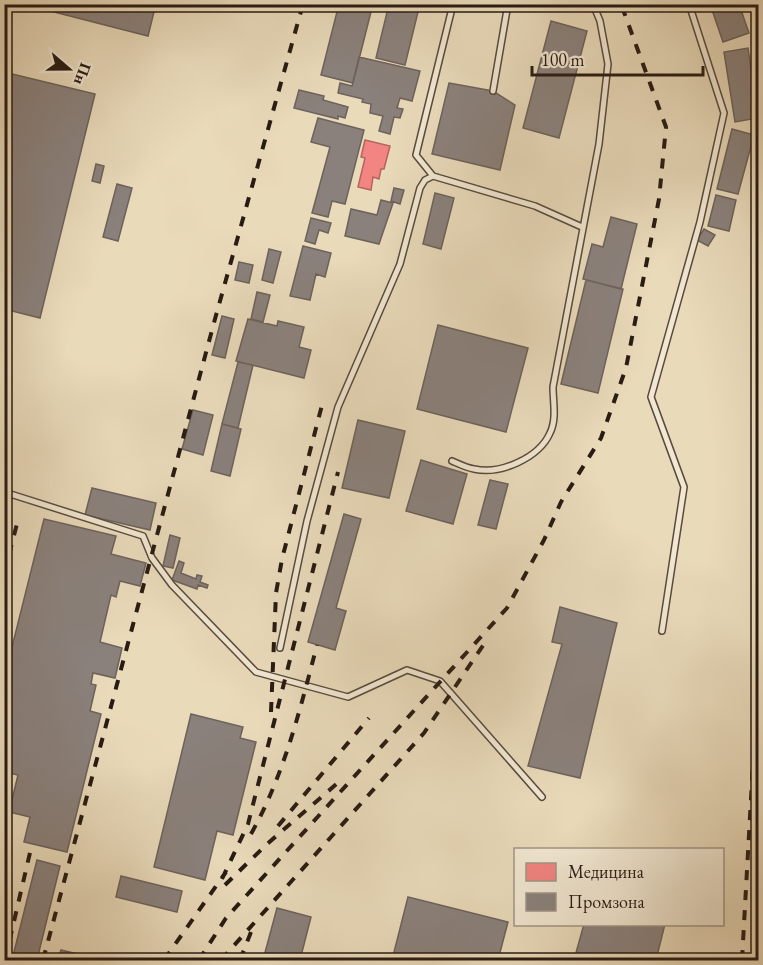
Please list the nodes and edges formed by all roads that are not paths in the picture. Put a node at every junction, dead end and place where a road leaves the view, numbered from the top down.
1 (453, 4) edge
2 (508, 4) edge
3 (592, 4) edge
4 (689, 4) edge
5 (493, 91) dead end
6 (433, 176) junction
7 (582, 227) junction
8 (452, 461) dead end
9 (4, 492) edge
10 (662, 631) dead end
11 (279, 648) dead end
12 (542, 796) dead end

1 - 6 lane
2 - 5 lane
3 - 7 lane
4 - 10 lane
6 - 7 lane
6 - 11 lane
7 - 8 lane
9 - 12 lane

